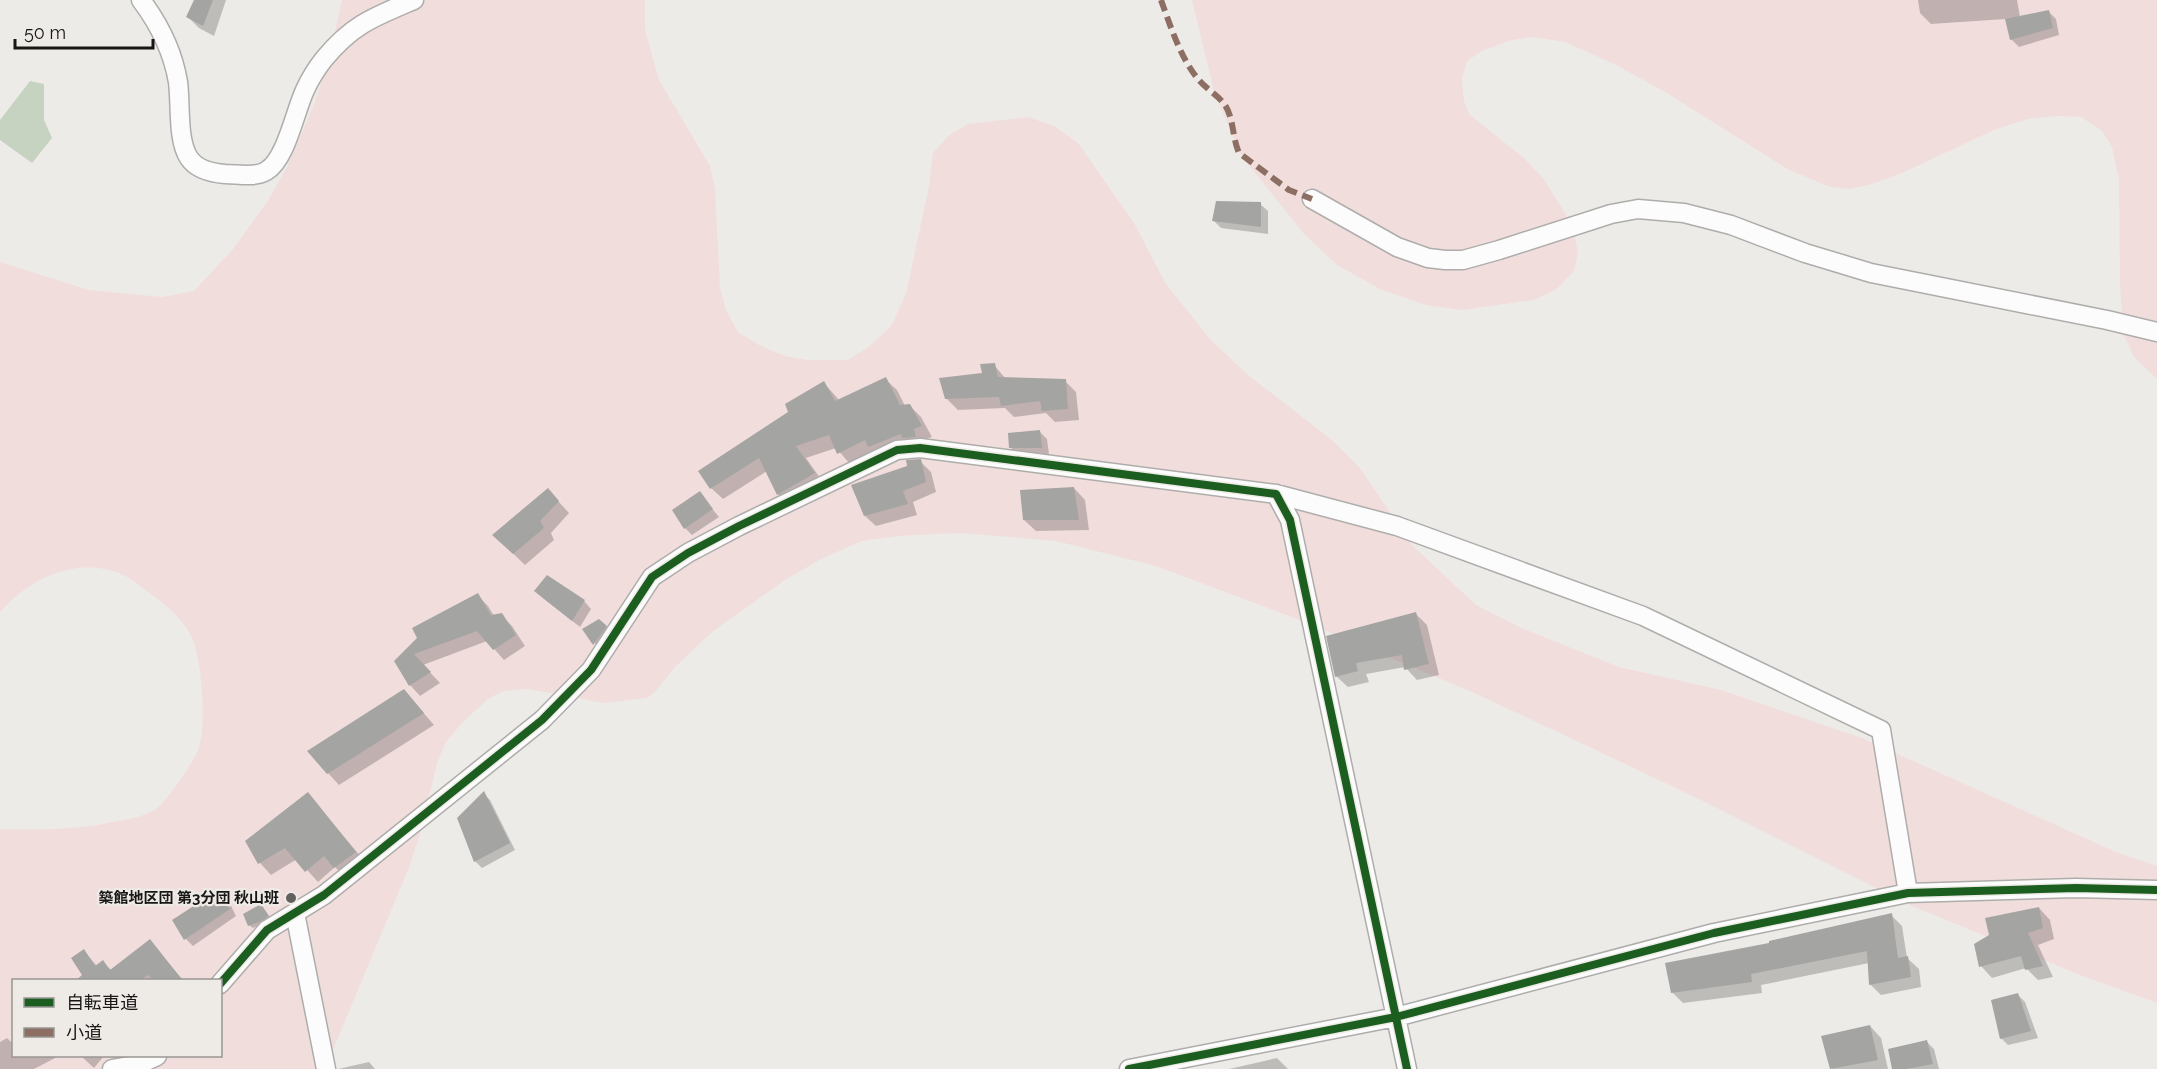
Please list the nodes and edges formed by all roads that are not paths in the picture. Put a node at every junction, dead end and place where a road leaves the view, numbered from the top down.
1 (141, 0) edge
2 (414, 0) edge
3 (1312, 199) dead end
4 (2157, 332) edge
5 (1276, 494) junction
6 (2157, 890) edge
7 (1908, 893) junction
8 (295, 913) junction
9 (222, 982) edge
10 (1396, 1017) junction
11 (155, 1057) edge
12 (112, 1069) edge
13 (327, 1069) edge
14 (1129, 1069) edge
15 (1407, 1069) edge

1 - 2 street
3 - 4 street
5 - 7 street
5 - 8 street
5 - 10 street
6 - 7 street
7 - 10 street
8 - 9 street
8 - 13 street
10 - 14 street
10 - 15 street
11 - 12 street

